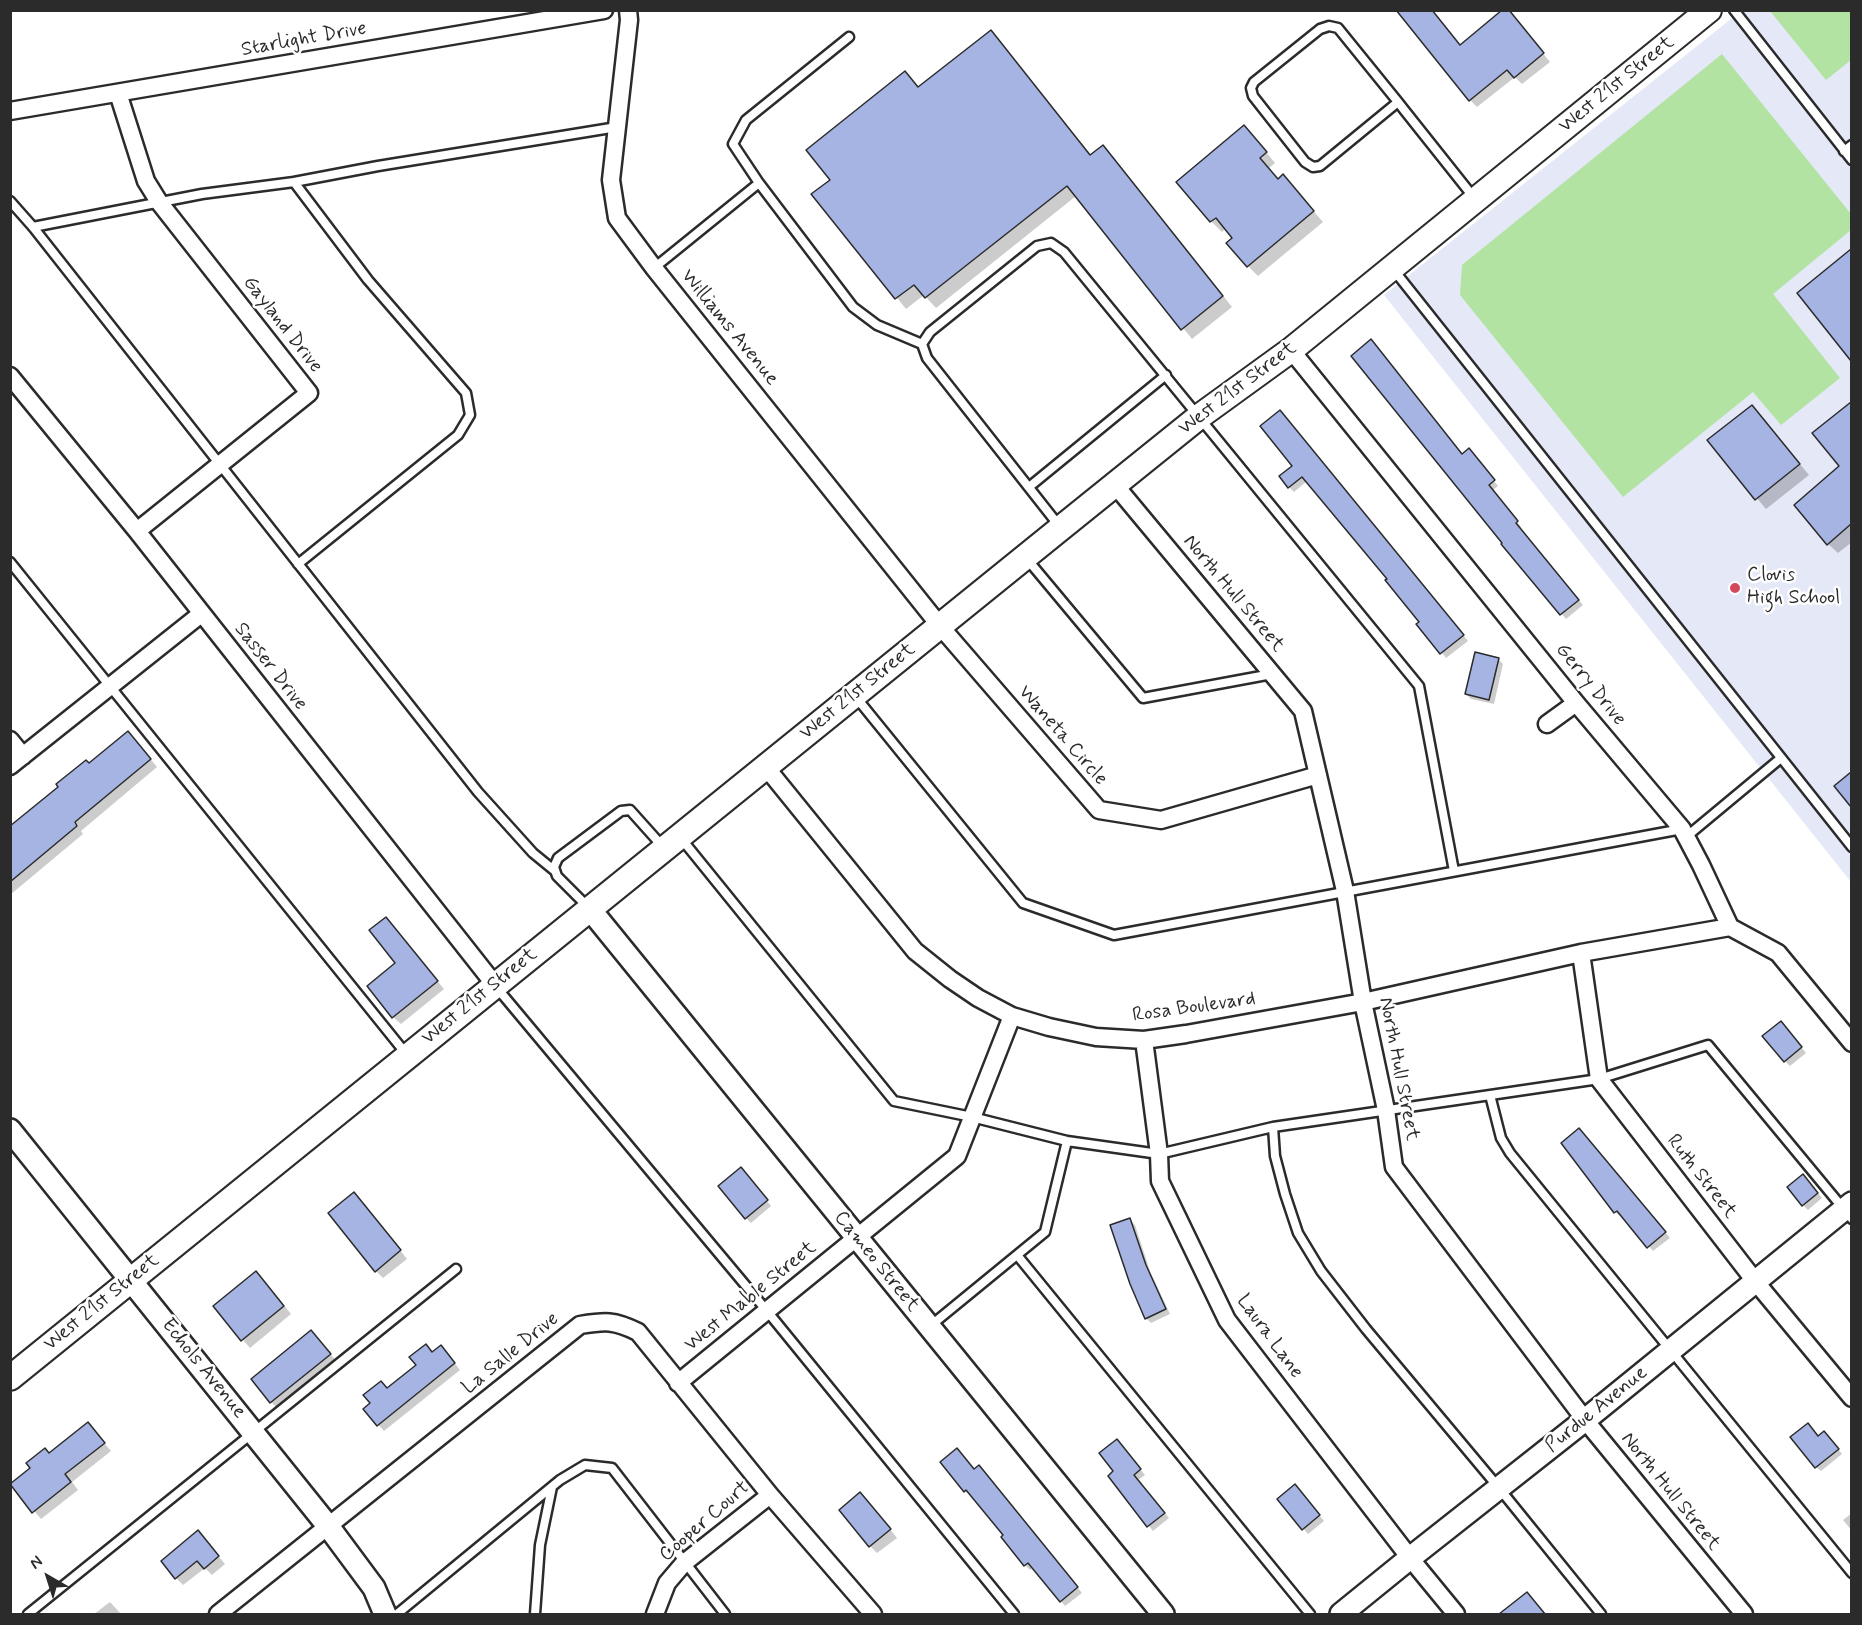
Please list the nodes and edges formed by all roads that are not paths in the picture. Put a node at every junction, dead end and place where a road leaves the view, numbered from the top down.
1 (604, 10) edge
2 (628, 10) edge
3 (1709, 10) edge
4 (1734, 10) edge
5 (849, 37) dead end
6 (118, 93) junction
7 (1398, 102) junction
8 (10, 111) edge
9 (617, 127) junction
10 (1848, 148) edge
11 (1851, 160) edge
12 (294, 182) junction
13 (759, 183) junction
14 (1475, 199) junction
15 (10, 201) edge
16 (159, 202) junction
17 (33, 226) junction
18 (1391, 267) junction
19 (654, 268) junction
20 (922, 344) junction
21 (1291, 350) junction
22 (1166, 375) junction
23 (10, 376) edge
24 (1200, 416) junction
25 (220, 464) junction
26 (1115, 485) junction
27 (1029, 487) junction
28 (1061, 528) junction
29 (137, 531) junction
30 (1025, 556) junction
31 (10, 562) edge
32 (298, 564) junction
33 (201, 614) junction
34 (940, 626) junction
35 (1273, 674) junction
36 (111, 688) junction
37 (855, 696) junction
38 (1576, 703) junction
39 (1547, 724) dead end
40 (10, 740) edge
41 (1781, 758) junction
42 (17, 761) edge
43 (765, 766) junction
44 (1318, 775) junction
45 (1684, 833) junction
46 (672, 842) junction
47 (1851, 847) edge
48 (555, 871) junction
49 (1454, 871) junction
50 (1345, 891) junction
51 (589, 908) junction
52 (1730, 927) junction
53 (1581, 953) junction
54 (495, 985) junction
55 (1363, 1002) junction
56 (1012, 1016) junction
57 (1144, 1040) junction
58 (1851, 1043) edge
59 (409, 1056) junction
60 (1599, 1079) junction
61 (1490, 1095) junction
62 (1386, 1110) junction
63 (972, 1118) junction
64 (1273, 1127) junction
65 (10, 1130) edge
66 (1067, 1141) junction
67 (1160, 1154) junction
68 (1849, 1211) edge
69 (857, 1238) junction
70 (1017, 1255) junction
71 (456, 1269) dead end
72 (131, 1279) junction
73 (1755, 1281) junction
74 (767, 1311) junction
75 (929, 1328) junction
76 (1670, 1350) junction
77 (10, 1378) edge
78 (678, 1383) junction
79 (1851, 1398) edge
80 (1585, 1420) junction
81 (253, 1432) junction
82 (552, 1487) junction
83 (1499, 1488) junction
84 (770, 1495) junction
85 (328, 1526) junction
86 (1410, 1558) junction
87 (684, 1563) junction
88 (1851, 1573) edge
89 (28, 1614) edge
90 (218, 1614) edge
91 (385, 1614) edge
92 (397, 1614) edge
93 (535, 1614) edge
94 (655, 1614) edge
95 (725, 1614) edge
96 (873, 1614) edge
97 (1014, 1614) edge
98 (1162, 1614) edge
99 (1310, 1614) edge
100 (1341, 1614) edge
101 (1456, 1614) edge
102 (1600, 1614) edge
103 (1744, 1614) edge

1 - 6 street, Starlight Drive
2 - 9 street, Williams Avenue
3 - 14 main road, West 21st Street
4 - 10 lane
5 - 13 lane
6 - 8 street, Starlight Drive
6 - 16 street, Gayland Drive
7 - 7 lane
7 - 14 lane
9 - 12 lane
9 - 19 street, Williams Avenue
10 - 11 lane
12 - 16 lane
12 - 32 lane
13 - 19 lane
13 - 20 lane
14 - 18 main road, West 21st Street
15 - 17 lane
16 - 17 lane
16 - 25 street, Gayland Drive
17 - 25 lane
18 - 21 main road, West 21st Street
18 - 41 lane
19 - 34 street, Williams Avenue
20 - 22 lane
20 - 27 lane
21 - 24 main road, West 21st Street
21 - 38 street, Gerry Drive
22 - 24 lane
22 - 27 lane
23 - 29 street, Sasser Drive
24 - 26 main road, West 21st Street
24 - 49 lane
25 - 29 street, Gayland Drive
25 - 32 lane
26 - 28 main road, West 21st Street
26 - 35 street, North Hull Street
27 - 28 lane
28 - 30 main road, West 21st Street
29 - 33 street, Sasser Drive
30 - 34 main road, West 21st Street
30 - 35 lane
31 - 36 lane
32 - 48 lane
33 - 36 street
33 - 54 street, Sasser Drive
34 - 37 main road, West 21st Street
34 - 44 street, Waneta Circle
35 - 44 street, North Hull Street
36 - 42 street
36 - 59 lane
37 - 43 main road, West 21st Street
37 - 50 lane
38 - 39 street
38 - 45 street, Gerry Drive
40 - 42 street
41 - 45 lane
41 - 47 lane
43 - 46 main road, West 21st Street
43 - 56 street, Rosa Boulevard
44 - 50 street, North Hull Street
45 - 49 lane
45 - 52 street, Gerry Drive
46 - 48 lane
46 - 51 main road, West 21st Street
46 - 63 lane
48 - 51 lane
49 - 50 lane
50 - 55 street, North Hull Street
51 - 54 main road, West 21st Street
51 - 69 street, Cameo Street
52 - 53 street, Rosa Boulevard
52 - 58 street
53 - 55 street, Rosa Boulevard
53 - 60 street, Ruth Street
54 - 59 main road, West 21st Street
54 - 74 lane
55 - 57 street, Rosa Boulevard
55 - 62 street, North Hull Street
56 - 57 street, Rosa Boulevard
56 - 63 street, West Mable Street
57 - 67 street, Laura Lane
59 - 72 main road, West 21st Street
60 - 61 lane
60 - 68 lane
60 - 73 street, Ruth Street
61 - 62 lane
61 - 76 lane
62 - 64 lane
62 - 80 street, North Hull Street
63 - 66 lane
63 - 69 street, West Mable Street
64 - 67 lane
64 - 83 lane
65 - 72 street, Echols Avenue
66 - 67 lane
66 - 70 lane
67 - 86 street, Laura Lane
68 - 73 street, Purdue Avenue
69 - 74 street, West Mable Street
69 - 75 street, Cameo Street
70 - 75 lane
70 - 99 lane
71 - 81 lane
72 - 77 main road, West 21st Street
72 - 81 street, Echols Avenue
73 - 76 street, Purdue Avenue
73 - 79 street, Ruth Street
74 - 78 street, West Mable Street
74 - 97 lane
75 - 98 street, Cameo Street
76 - 80 street, Purdue Avenue
76 - 88 lane
78 - 84 street, La Salle Drive
78 - 85 street, La Salle Drive
80 - 83 street, Purdue Avenue
80 - 103 street, North Hull Street
81 - 85 street, Echols Avenue
81 - 89 lane
82 - 87 lane
82 - 92 lane
82 - 93 lane
83 - 86 street, Purdue Avenue
83 - 102 lane
84 - 87 street, Cooper Court
84 - 96 street, La Salle Drive
85 - 90 street, La Salle Drive
85 - 91 street, Echols Avenue
86 - 100 street, Purdue Avenue
86 - 101 street, Laura Lane
87 - 94 street, Cooper Court
87 - 95 lane

